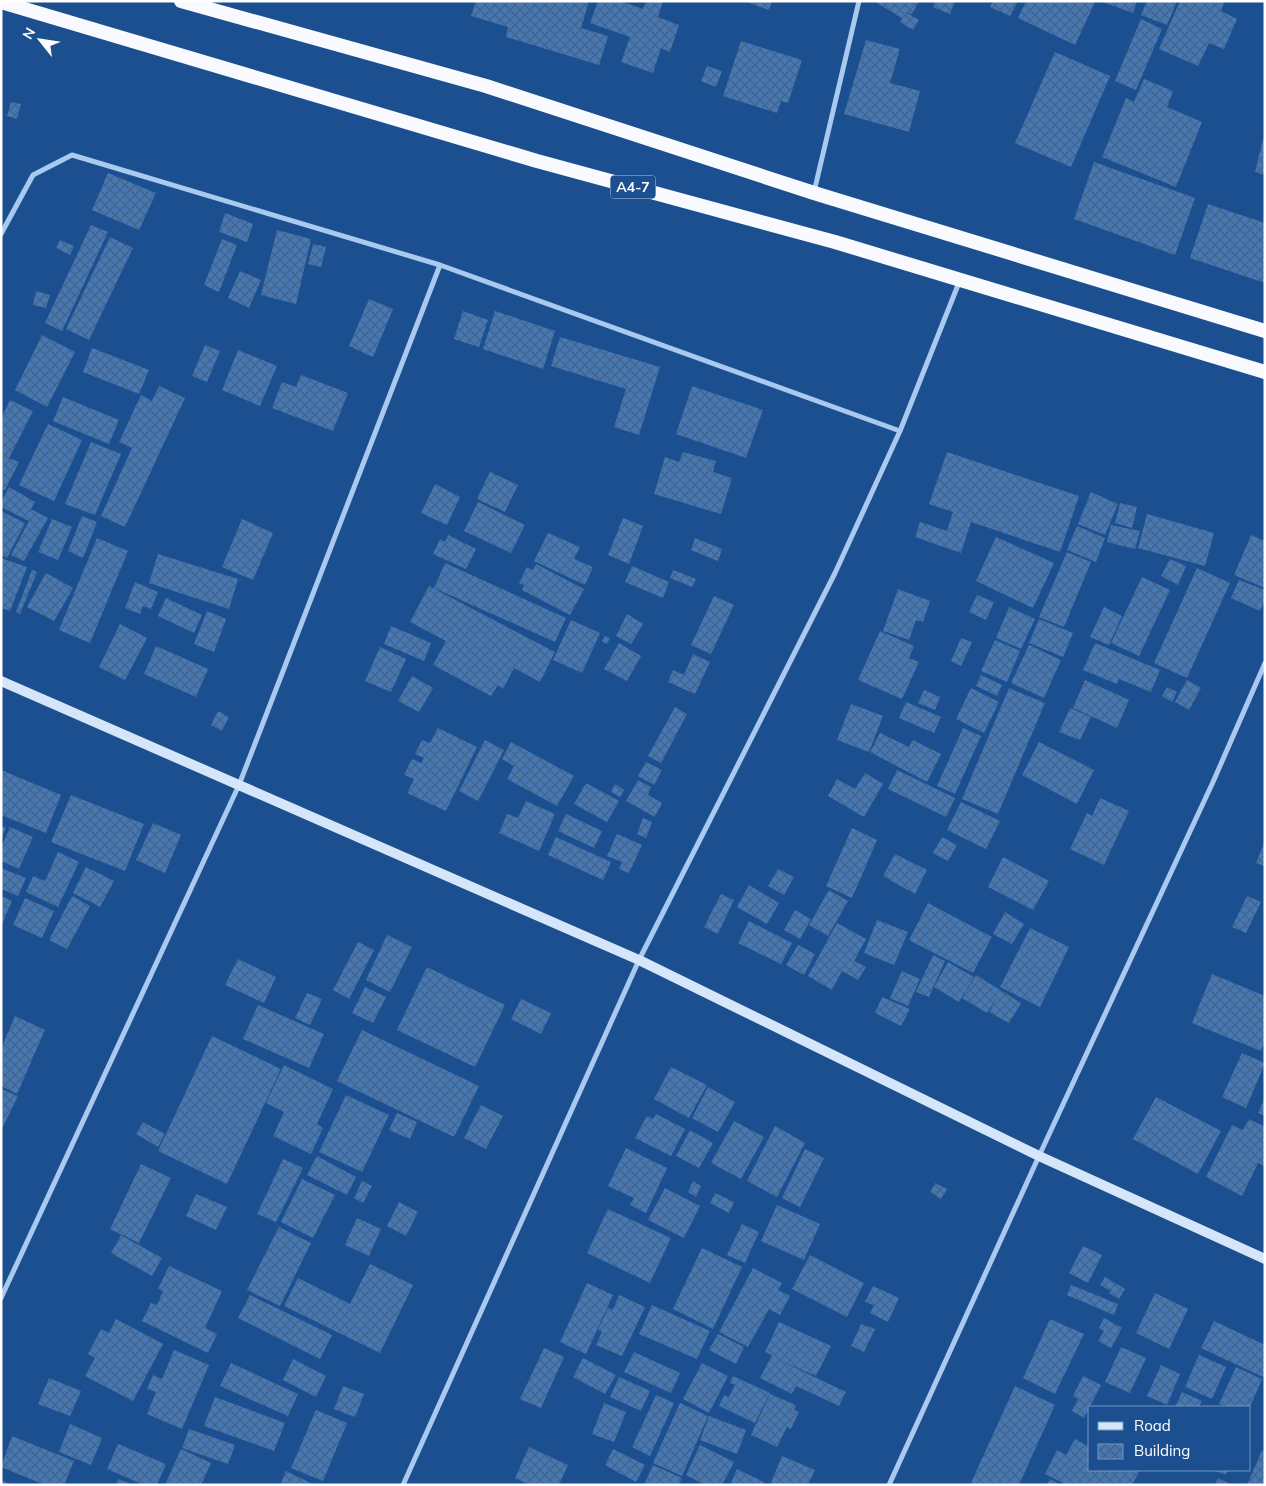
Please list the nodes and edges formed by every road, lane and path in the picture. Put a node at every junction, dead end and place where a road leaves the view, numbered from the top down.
1 (181, 1) edge
2 (859, 1) edge
3 (1, 2) edge
4 (206, 4) edge
5 (814, 193) junction
6 (1, 234) edge
7 (440, 265) junction
8 (961, 279) junction
9 (1265, 331) edge
10 (1265, 372) edge
11 (900, 431) junction
12 (1265, 663) edge
13 (1, 681) edge
14 (239, 784) junction
15 (639, 960) junction
16 (1039, 1156) junction
17 (1265, 1259) edge
18 (1, 1298) edge
19 (403, 1485) edge
20 (889, 1485) edge

1 - 4 highway
2 - 5 street
3 - 8 highway, A4-7
4 - 5 highway
5 - 9 highway
6 - 7 street
7 - 11 street
7 - 14 street
8 - 10 highway, A4-7
8 - 11 street
11 - 15 street
12 - 16 street
13 - 14 main road
14 - 15 main road
14 - 18 street
15 - 16 main road
15 - 19 street
16 - 17 main road
16 - 20 street

